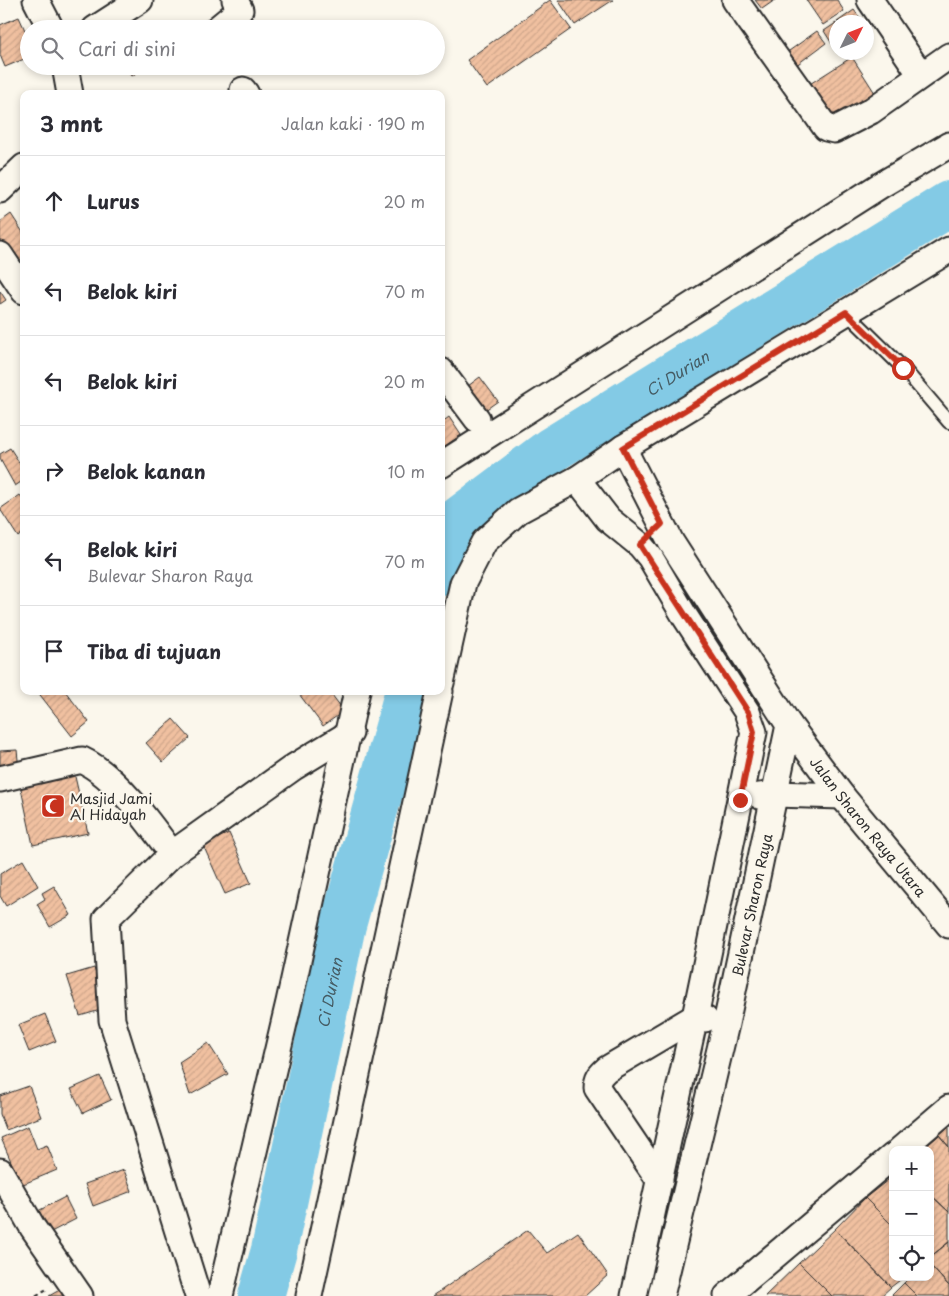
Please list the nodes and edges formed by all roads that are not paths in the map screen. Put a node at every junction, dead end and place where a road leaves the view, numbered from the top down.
1 (36, 0) edge
2 (140, 0) edge
3 (235, 0) edge
4 (734, 0) edge
5 (870, 0) edge
6 (46, 20) edge
7 (109, 20) edge
8 (228, 20) edge
9 (949, 56) edge
10 (67, 75) edge
11 (921, 75) junction
12 (69, 90) edge
13 (949, 145) edge
14 (20, 170) edge
15 (0, 190) edge
16 (949, 250) edge
17 (0, 255) edge
18 (20, 285) edge
19 (846, 312) junction
20 (445, 376) edge
21 (477, 418) dead end
22 (949, 422) edge
23 (623, 448) junction
24 (445, 462) edge
25 (577, 478) junction
26 (666, 533) junction
27 (645, 551) junction
28 (707, 601) junction
29 (684, 615) junction
30 (445, 665) edge
31 (356, 695) edge
32 (439, 695) edge
33 (789, 725) junction
34 (350, 732) junction
35 (0, 779) edge
36 (775, 794) junction
37 (842, 796) junction
38 (740, 800) junction
39 (172, 854) junction
40 (949, 925) edge
41 (696, 1016) junction
42 (726, 1024) junction
43 (949, 1108) edge
44 (905, 1146) edge
45 (889, 1159) edge
46 (0, 1171) edge
47 (660, 1180) junction
48 (80, 1296) edge
49 (198, 1296) edge
50 (220, 1296) edge
51 (309, 1296) edge
52 (634, 1296) edge
53 (661, 1296) edge
54 (727, 1296) edge

1 - 6 street
2 - 7 street
3 - 8 street
4 - 11 street
5 - 11 street
9 - 11 street
10 - 12 street
13 - 24 street
14 - 15 street
16 - 19 street
17 - 18 street
19 - 22 lane
19 - 23 street
20 - 21 street
23 - 25 street
23 - 26 street
25 - 27 street
25 - 30 street
26 - 27 street
26 - 28 street
27 - 29 street
28 - 29 street
28 - 33 street
29 - 38 street
31 - 34 street
32 - 51 street
33 - 36 street, Bulevar Sharon Raya
33 - 37 street, Jalan Sharon Raya Utara
34 - 39 street
34 - 50 street
35 - 39 street
36 - 37 street
36 - 38 street
36 - 42 street, Bulevar Sharon Raya
37 - 40 street, Jalan Sharon Raya Utara
38 - 41 street
39 - 49 street
41 - 42 street
41 - 47 street
41 - 47 street
42 - 53 street, Bulevar Sharon Raya
43 - 44 street
45 - 54 street
46 - 48 street
47 - 52 street

